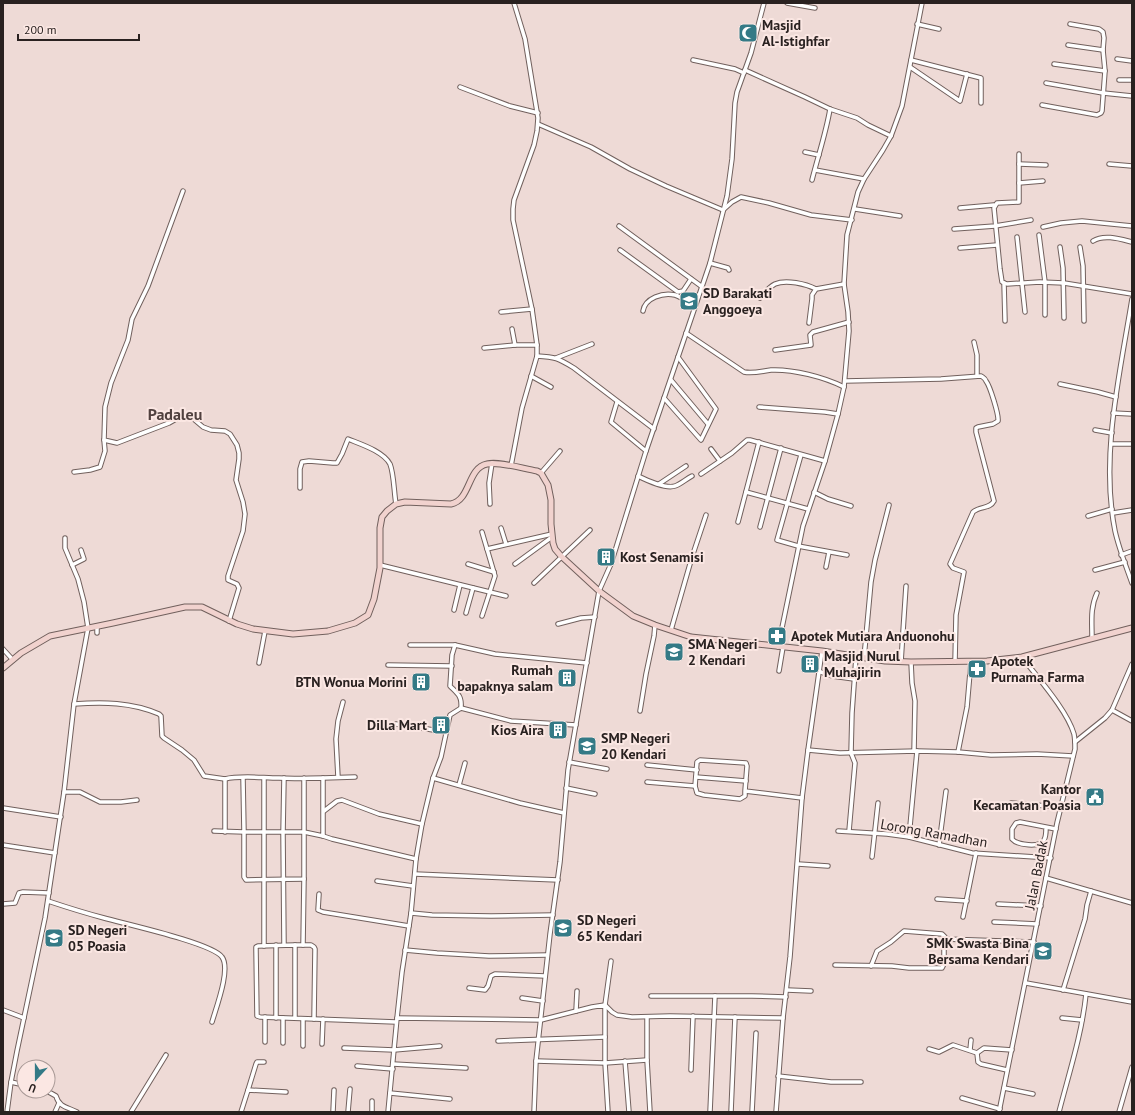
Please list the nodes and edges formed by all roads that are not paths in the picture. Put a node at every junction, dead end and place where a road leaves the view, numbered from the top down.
1 (514, 3) edge
2 (764, 3) edge
3 (787, 3) edge
4 (922, 3) edge
5 (815, 8) dead end
6 (917, 24) junction
7 (1070, 24) dead end
8 (939, 28) dead end
9 (1068, 45) dead end
10 (1103, 50) junction
11 (1116, 59) dead end
12 (693, 60) dead end
13 (911, 60) junction
14 (1132, 61) edge
15 (1054, 64) dead end
16 (910, 67) junction
17 (1105, 71) junction
18 (744, 72) junction
19 (967, 74) junction
20 (1119, 80) dead end
21 (1132, 80) edge
22 (1046, 83) dead end
23 (460, 87) dead end
24 (1103, 93) junction
25 (1132, 96) edge
26 (981, 103) dead end
27 (1042, 105) dead end
28 (830, 109) junction
29 (538, 113) junction
30 (538, 124) junction
31 (890, 136) junction
32 (805, 152) dead end
33 (1019, 154) dead end
34 (819, 156) junction
35 (1019, 164) junction
36 (1109, 164) dead end
37 (1046, 165) dead end
38 (1132, 166) edge
39 (815, 170) junction
40 (864, 179) junction
41 (812, 180) dead end
42 (1043, 182) dead end
43 (1019, 183) junction
44 (183, 191) dead end
45 (994, 206) junction
46 (960, 208) dead end
47 (855, 209) junction
48 (723, 210) junction
49 (900, 216) dead end
50 (852, 220) junction
51 (1031, 220) dead end
52 (619, 226) dead end
53 (995, 226) junction
54 (1132, 226) edge
55 (1042, 227) dead end
56 (954, 229) dead end
57 (1039, 235) dead end
58 (1017, 237) dead end
59 (1093, 241) dead end
60 (1132, 242) edge
61 (997, 245) junction
62 (1060, 247) dead end
63 (1080, 247) dead end
64 (960, 248) dead end
65 (620, 250) dead end
66 (710, 263) junction
67 (728, 270) dead end
68 (691, 279) junction
69 (1044, 282) junction
70 (1004, 283) junction
71 (1022, 283) junction
72 (1064, 283) junction
73 (844, 284) junction
74 (701, 286) junction
75 (1084, 287) junction
76 (816, 289) junction
77 (1132, 294) edge
78 (760, 298) dead end
79 (1132, 299) edge
80 (694, 307) junction
81 (532, 309) junction
82 (643, 311) dead end
83 (501, 312) dead end
84 (1025, 312) dead end
85 (1045, 315) dead end
86 (1064, 318) dead end
87 (1005, 321) dead end
88 (1084, 321) dead end
89 (849, 322) junction
90 (810, 323) dead end
91 (512, 329) dead end
92 (686, 333) junction
93 (974, 342) dead end
94 (592, 344) dead end
95 (516, 345) junction
96 (537, 345) junction
97 (484, 348) dead end
98 (775, 350) dead end
99 (537, 356) junction
100 (678, 357) junction
101 (556, 358) junction
102 (531, 376) junction
103 (977, 376) junction
104 (670, 380) junction
105 (845, 381) junction
106 (1060, 384) dead end
107 (551, 387) dead end
108 (844, 387) junction
109 (1116, 397) junction
110 (664, 398) junction
111 (618, 402) junction
112 (759, 407) dead end
113 (1113, 413) junction
114 (838, 414) junction
115 (1132, 414) edge
116 (708, 424) junction
117 (654, 429) junction
118 (1095, 430) dead end
119 (1112, 433) junction
120 (104, 440) junction
121 (759, 442) junction
122 (1111, 444) junction
123 (1132, 444) edge
124 (780, 448) junction
125 (711, 449) dead end
126 (560, 451) dead end
127 (646, 451) junction
128 (801, 455) junction
129 (720, 460) junction
130 (825, 460) junction
131 (492, 463) junction
132 (511, 466) junction
133 (686, 466) dead end
134 (74, 472) dead end
135 (541, 473) junction
136 (701, 474) dead end
137 (638, 476) junction
138 (692, 476) dead end
139 (659, 484) junction
140 (300, 488) dead end
141 (746, 492) junction
142 (814, 492) junction
143 (767, 498) junction
144 (787, 503) junction
145 (396, 504) junction
146 (490, 504) dead end
147 (889, 505) dead end
148 (851, 506) dead end
149 (808, 509) junction
150 (1132, 510) edge
151 (1112, 511) junction
152 (706, 515) dead end
153 (1088, 516) dead end
154 (738, 522) dead end
155 (760, 527) dead end
156 (502, 528) dead end
157 (590, 530) dead end
158 (482, 532) dead end
159 (552, 536) junction
160 (65, 538) dead end
161 (506, 544) junction
162 (798, 546) junction
163 (487, 549) junction
164 (81, 550) dead end
165 (1132, 551) edge
166 (829, 552) junction
167 (847, 555) dead end
168 (1121, 555) junction
169 (561, 556) junction
170 (1125, 562) junction
171 (468, 564) dead end
172 (515, 564) dead end
173 (72, 565) junction
174 (380, 565) junction
175 (826, 567) dead end
176 (1095, 570) dead end
177 (494, 572) junction
178 (534, 583) dead end
179 (1132, 583) edge
180 (460, 584) junction
181 (906, 586) dead end
182 (473, 588) junction
183 (599, 591) junction
184 (490, 592) junction
185 (1097, 593) dead end
186 (506, 596) dead end
187 (454, 610) dead end
188 (466, 613) dead end
189 (482, 616) dead end
190 (595, 617) junction
191 (229, 620) junction
192 (558, 624) dead end
193 (655, 625) junction
194 (97, 626) junction
195 (88, 628) junction
196 (1132, 628) edge
197 (671, 630) junction
198 (266, 631) junction
199 (97, 633) dead end
200 (1092, 638) junction
201 (410, 644) dead end
202 (455, 645) junction
203 (781, 647) junction
204 (3, 649) edge
205 (822, 651) junction
206 (856, 657) junction
207 (1022, 657) junction
208 (864, 658) junction
209 (13, 660) junction
210 (971, 661) junction
211 (259, 662) dead end
212 (901, 662) junction
213 (911, 662) junction
214 (955, 662) junction
215 (587, 663) junction
216 (388, 666) dead end
217 (452, 666) junction
218 (1132, 666) edge
219 (3, 668) edge
220 (779, 671) dead end
221 (818, 671) junction
222 (854, 679) junction
223 (343, 702) dead end
224 (74, 704) junction
225 (461, 708) junction
226 (1112, 710) junction
227 (640, 711) dead end
228 (1132, 721) edge
229 (396, 724) dead end
230 (576, 725) junction
231 (446, 732) junction
232 (1075, 742) junction
233 (808, 750) junction
234 (915, 751) junction
235 (958, 752) junction
236 (851, 753) junction
237 (1073, 756) junction
238 (569, 762) junction
239 (464, 763) dead end
240 (647, 765) dead end
241 (607, 769) dead end
242 (697, 770) junction
243 (338, 777) junction
244 (355, 777) dead end
245 (696, 777) junction
246 (243, 778) junction
247 (264, 778) junction
248 (284, 778) junction
249 (304, 778) junction
250 (323, 778) junction
251 (433, 778) junction
252 (225, 779) junction
253 (746, 781) junction
254 (647, 782) dead end
255 (459, 785) junction
256 (695, 786) junction
257 (566, 788) junction
258 (746, 791) junction
259 (946, 791) dead end
260 (64, 792) junction
261 (596, 794) dead end
262 (802, 798) junction
263 (137, 800) dead end
264 (878, 803) dead end
265 (1011, 803) dead end
266 (1061, 807) junction
267 (3, 808) edge
268 (324, 811) junction
269 (564, 813) junction
270 (61, 817) junction
271 (422, 824) junction
272 (1046, 828) junction
273 (1056, 829) junction
274 (214, 831) dead end
275 (838, 831) dead end
276 (849, 831) junction
277 (225, 832) junction
278 (244, 832) junction
279 (304, 832) junction
280 (264, 833) junction
281 (283, 833) junction
282 (874, 833) junction
283 (323, 836) junction
284 (909, 837) junction
285 (3, 845) edge
286 (939, 845) junction
287 (55, 853) junction
288 (976, 853) junction
289 (872, 857) dead end
290 (1051, 858) junction
291 (416, 859) junction
292 (798, 864) junction
293 (828, 866) dead end
294 (415, 874) junction
295 (1046, 878) junction
296 (264, 879) junction
297 (283, 879) junction
298 (304, 879) junction
299 (558, 880) junction
300 (377, 881) dead end
301 (413, 886) junction
302 (1091, 891) junction
303 (49, 893) junction
304 (319, 894) dead end
305 (937, 899) dead end
306 (48, 901) junction
307 (968, 901) junction
308 (1132, 903) edge
309 (3, 904) edge
310 (998, 904) dead end
311 (1041, 906) junction
312 (411, 913) junction
313 (553, 915) junction
314 (964, 917) dead end
315 (994, 922) dead end
316 (1037, 924) junction
317 (409, 926) junction
318 (944, 939) junction
319 (1034, 942) junction
320 (276, 945) junction
321 (284, 945) junction
322 (295, 945) junction
323 (303, 945) junction
324 (264, 946) junction
325 (405, 950) junction
326 (547, 955) junction
327 (611, 961) dead end
328 (834, 965) dead end
329 (870, 966) junction
330 (545, 976) junction
331 (1026, 983) junction
332 (469, 988) dead end
333 (787, 990) junction
334 (1063, 990) junction
335 (577, 991) dead end
336 (811, 991) dead end
337 (1086, 994) junction
338 (651, 996) dead end
339 (715, 996) junction
340 (786, 997) junction
341 (522, 998) dead end
342 (543, 1001) junction
343 (1132, 1002) edge
344 (605, 1005) junction
345 (3, 1010) edge
346 (576, 1011) junction
347 (693, 1016) junction
348 (265, 1017) junction
349 (647, 1017) junction
350 (713, 1017) junction
351 (735, 1017) junction
352 (24, 1018) junction
353 (276, 1018) junction
354 (283, 1018) junction
355 (295, 1018) junction
356 (783, 1018) junction
357 (1062, 1018) dead end
358 (303, 1019) junction
359 (314, 1019) junction
360 (323, 1019) junction
361 (397, 1020) junction
362 (541, 1020) junction
363 (1082, 1020) junction
364 (212, 1022) dead end
365 (756, 1033) dead end
366 (605, 1038) junction
367 (538, 1039) junction
368 (971, 1040) dead end
369 (498, 1041) dead end
370 (265, 1042) dead end
371 (283, 1043) dead end
372 (322, 1044) dead end
373 (302, 1046) dead end
374 (440, 1046) dead end
375 (344, 1048) dead end
376 (929, 1049) dead end
377 (394, 1050) junction
378 (970, 1050) junction
379 (1012, 1050) junction
380 (977, 1053) junction
381 (166, 1055) dead end
382 (647, 1060) junction
383 (536, 1061) junction
384 (625, 1061) junction
385 (264, 1062) dead end
386 (605, 1063) junction
387 (357, 1066) dead end
388 (393, 1067) junction
389 (1132, 1067) edge
390 (466, 1068) dead end
391 (691, 1070) dead end
392 (1008, 1070) junction
393 (778, 1076) junction
394 (11, 1082) junction
395 (861, 1082) dead end
396 (16, 1083) edge
397 (1127, 1083) junction
398 (1132, 1084) edge
399 (1004, 1088) junction
400 (350, 1089) dead end
401 (248, 1090) junction
402 (334, 1090) dead end
403 (286, 1092) dead end
404 (390, 1093) junction
405 (1033, 1094) dead end
406 (56, 1096) edge
407 (962, 1098) dead end
408 (450, 1099) dead end
409 (372, 1101) dead end
410 (59, 1103) junction
411 (1000, 1110) edge
412 (7, 1112) edge
413 (55, 1112) edge
414 (77, 1112) edge
415 (131, 1112) edge
416 (241, 1112) edge
417 (333, 1112) edge
418 (348, 1112) edge
419 (372, 1112) edge
420 (388, 1112) edge
421 (534, 1112) edge
422 (608, 1112) edge
423 (629, 1112) edge
424 (650, 1112) edge
425 (710, 1112) edge
426 (731, 1112) edge
427 (752, 1112) edge
428 (776, 1112) edge
429 (1059, 1112) edge
430 (1119, 1112) edge

1 - 29 street
2 - 18 street
3 - 5 street
4 - 6 street
6 - 8 street
6 - 13 street
7 - 10 street
9 - 10 street
10 - 17 street
11 - 14 street
12 - 18 street
13 - 16 street
13 - 19 street
15 - 17 street
16 - 19 street
16 - 31 street
17 - 24 street
18 - 28 street
18 - 48 street
19 - 26 street
20 - 21 street
22 - 24 street
23 - 29 street
24 - 25 street
24 - 27 street
28 - 31 street
28 - 34 street
29 - 30 street
30 - 48 street
30 - 81 street
31 - 40 street
32 - 34 street
33 - 35 street
34 - 39 street
35 - 37 street
35 - 43 street
36 - 38 street
39 - 40 street
39 - 41 street
40 - 47 street
42 - 43 street
43 - 45 street
44 - 120 street
45 - 46 street
45 - 53 street
47 - 49 street
47 - 50 street
48 - 50 street
48 - 66 street
50 - 73 street
51 - 53 street
52 - 68 street
53 - 56 street
53 - 61 street
54 - 55 street
57 - 69 street
58 - 71 street
59 - 60 street
61 - 64 street
61 - 70 street
62 - 72 street
63 - 75 street
65 - 68 street
66 - 67 street
66 - 74 street
68 - 74 street
69 - 71 street
69 - 72 street
69 - 85 street
70 - 71 street
70 - 87 street
71 - 84 street
72 - 75 street
72 - 86 street
73 - 76 street
73 - 89 street
74 - 80 street
75 - 77 street
75 - 88 street
76 - 78 street
76 - 90 street
79 - 109 street
80 - 82 street
80 - 92 street
81 - 83 street
81 - 96 street
89 - 98 street
89 - 105 street
91 - 95 street
92 - 100 street
92 - 108 street
93 - 103 street
94 - 101 street
95 - 96 street
95 - 97 street
96 - 99 street
99 - 101 street
99 - 102 street
100 - 104 street
100 - 116 street
101 - 111 street
102 - 107 street
102 - 132 street
103 - 105 street
103 - 214 street
104 - 110 street
104 - 116 street
105 - 108 street
106 - 109 street
108 - 114 street
109 - 113 street
110 - 116 street
110 - 117 street
111 - 117 street
111 - 127 street
112 - 114 street
113 - 115 street
113 - 119 street
114 - 130 street
117 - 127 street
118 - 119 street
119 - 122 street
120 - 134 street
120 - 191 street
121 - 124 street
121 - 129 street
121 - 141 street
122 - 123 street
122 - 151 street
124 - 128 street
124 - 143 street
125 - 129 street
126 - 135 street
127 - 137 street
128 - 130 street
128 - 144 street
129 - 136 street
130 - 142 street
131 - 132 street
131 - 145 street
131 - 146 street
132 - 135 street
133 - 139 street
135 - 159 street
137 - 139 street
137 - 183 street
138 - 139 street
140 - 145 street
141 - 143 street
141 - 154 street
142 - 148 street
142 - 149 street
143 - 144 street
143 - 155 street
144 - 149 street
144 - 162 street
145 - 174 street
147 - 208 street
149 - 162 street
150 - 151 street
151 - 153 street
151 - 168 street
152 - 197 street
156 - 161 street
157 - 169 street
158 - 163 street
159 - 161 street
159 - 169 street
159 - 172 street
160 - 173 street
161 - 163 street
162 - 166 street
162 - 203 street
163 - 177 street
164 - 173 street
165 - 168 street
166 - 167 street
166 - 175 street
168 - 170 street
169 - 178 street
169 - 183 street
170 - 176 street
170 - 179 street
171 - 177 street
173 - 195 street
174 - 180 street
174 - 198 street
177 - 184 street
180 - 182 street
180 - 187 street
181 - 212 street
182 - 184 street
182 - 188 street
183 - 190 street
183 - 193 street
184 - 186 street
184 - 189 street
185 - 200 street
190 - 192 street
190 - 215 street
191 - 194 street
191 - 198 street
193 - 197 street
193 - 227 street
194 - 195 street
194 - 199 street
195 - 209 street
195 - 224 street
196 - 200 street
197 - 203 street
198 - 211 street
200 - 207 street
201 - 202 street
202 - 215 street
202 - 217 street
203 - 205 street
203 - 220 street
204 - 209 street
205 - 206 street
205 - 221 street
206 - 208 street
206 - 222 street
207 - 210 street
207 - 232 street, Jalan Badak
208 - 212 street
209 - 219 street
210 - 214 street
210 - 235 street
212 - 213 street
213 - 214 street
213 - 234 street
215 - 230 street
216 - 217 street
217 - 225 street
218 - 226 street
221 - 222 street
221 - 233 street
222 - 236 street
223 - 243 street
224 - 252 street
224 - 260 street
225 - 230 street
225 - 231 street
226 - 228 street
226 - 232 street
229 - 231 street
230 - 238 street
231 - 251 street
232 - 237 street, Jalan Badak
233 - 236 street
233 - 262 street
234 - 235 street
234 - 236 street
234 - 284 street
235 - 237 street
236 - 276 street
237 - 266 street, Jalan Badak
238 - 241 street
238 - 257 street
239 - 255 street
240 - 242 street
242 - 245 street
242 - 253 street
243 - 244 street
243 - 250 street
245 - 253 street
245 - 256 street
246 - 247 street
246 - 252 street
246 - 278 street
247 - 248 street
247 - 280 street
248 - 249 street
248 - 281 street
249 - 250 street
249 - 279 street
250 - 268 street
251 - 255 street
251 - 271 street
252 - 277 street
253 - 258 street
254 - 256 street
255 - 269 street
256 - 258 street
257 - 261 street
257 - 269 street
258 - 262 street
259 - 286 street
260 - 263 street
260 - 270 street
262 - 292 street
264 - 282 street
265 - 266 street
266 - 273 street, Jalan Badak
267 - 270 street
268 - 271 street
268 - 283 street
269 - 299 street
270 - 287 street
271 - 291 street
272 - 272 street
272 - 273 street
273 - 290 street, Jalan Badak
274 - 277 street
275 - 276 street, Lorong Ramadhan
276 - 282 street, Lorong Ramadhan
277 - 278 street
278 - 280 street
278 - 296 street
279 - 281 street
279 - 283 street
279 - 298 street
280 - 281 street
280 - 296 street
281 - 297 street
282 - 284 street, Lorong Ramadhan
282 - 289 street
283 - 291 street
284 - 286 street, Lorong Ramadhan
285 - 287 street
286 - 288 street, Lorong Ramadhan
287 - 303 street
288 - 290 street, Lorong Ramadhan
288 - 307 street
290 - 295 street, Jalan Badak
291 - 294 street
292 - 293 street
292 - 333 street
294 - 299 street
294 - 301 street
295 - 302 street
295 - 311 street, Jalan Badak
296 - 297 street
296 - 324 street
297 - 298 street
297 - 321 street
298 - 323 street
299 - 313 street
300 - 301 street
301 - 312 street
302 - 308 street
302 - 334 street
303 - 306 street
303 - 309 street
304 - 317 street
305 - 307 street
306 - 352 street
306 - 364 street
307 - 314 street
310 - 311 street
311 - 316 street, Jalan Badak
312 - 313 street
312 - 317 street
313 - 326 street
315 - 316 street
316 - 319 street, Jalan Badak
317 - 325 street
318 - 319 street
318 - 329 street
318 - 329 street
319 - 331 street, Jalan Badak
320 - 321 street
320 - 324 street
320 - 353 street
321 - 322 street
322 - 323 street
322 - 355 street
323 - 359 street
324 - 348 street
325 - 326 street
325 - 361 street
326 - 330 street
327 - 344 street
328 - 329 street
330 - 332 street
330 - 342 street
331 - 334 street
331 - 379 street, Jalan Badak
333 - 336 street
333 - 340 street
334 - 337 street
335 - 346 street
337 - 343 street
337 - 363 street
338 - 339 street
339 - 340 street
339 - 350 street
340 - 356 street
341 - 342 street
342 - 362 street
344 - 346 street
344 - 349 street
344 - 366 street
345 - 352 street
346 - 362 street
347 - 349 street
347 - 350 street
347 - 391 street
348 - 353 street
348 - 370 street
349 - 382 street
350 - 351 street
350 - 425 street
351 - 356 street
351 - 426 street
352 - 394 street
353 - 354 street
354 - 355 street
354 - 371 street
355 - 358 street
356 - 393 street
357 - 363 street
358 - 359 street
358 - 373 street
359 - 360 street
360 - 361 street
360 - 372 street
361 - 362 street
361 - 377 street
362 - 367 street
363 - 429 street
365 - 427 street
366 - 367 street
366 - 386 street
367 - 369 street
367 - 383 street
368 - 378 street
374 - 377 street
375 - 377 street
376 - 378 street
377 - 388 street
378 - 380 street
379 - 380 street
379 - 392 street, Jalan Badak
380 - 392 street
381 - 415 street
382 - 384 street
382 - 424 street
383 - 386 street
383 - 421 street
384 - 386 street
384 - 423 street
385 - 401 street
386 - 422 street
387 - 388 street
388 - 390 street
388 - 404 street
389 - 397 street
392 - 399 street, Jalan Badak
393 - 395 street
393 - 428 street
394 - 396 street
394 - 412 street
397 - 398 street
397 - 430 street
399 - 405 street
399 - 411 street, Jalan Badak
400 - 418 street
401 - 403 street
401 - 416 street
402 - 417 street
404 - 408 street
404 - 420 street
406 - 410 street
407 - 411 street
409 - 419 street
410 - 413 street
410 - 414 street

